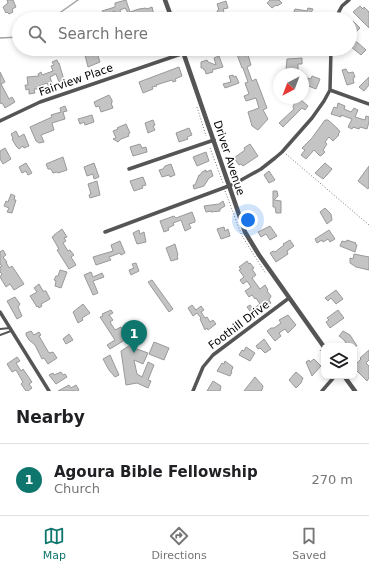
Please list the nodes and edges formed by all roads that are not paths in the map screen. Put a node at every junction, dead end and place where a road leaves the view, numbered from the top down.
1 (166, 0) edge
2 (349, 0) edge
3 (170, 12) edge
4 (339, 12) edge
5 (169, 56) edge
6 (185, 56) edge
7 (331, 56) edge
8 (330, 90) junction
9 (369, 104) edge
10 (0, 121) edge
11 (214, 140) junction
12 (129, 169) dead end
13 (229, 186) junction
14 (105, 232) dead end
15 (289, 298) junction
16 (0, 312) edge
17 (0, 329) edge
18 (11, 329) junction
19 (0, 335) edge
20 (321, 343) edge
21 (332, 379) edge
22 (346, 379) edge
23 (49, 391) edge
24 (193, 391) edge
25 (322, 391) edge
26 (355, 391) edge

1 - 3 street
2 - 4 street
5 - 10 street, Fairview Place
6 - 11 street, Driver Avenue
7 - 8 street
8 - 9 street
8 - 13 street
11 - 12 street
11 - 13 street, Driver Avenue
13 - 14 street
13 - 15 street, Driver Avenue
15 - 20 street, Driver Avenue
15 - 24 street, Foothill Drive
16 - 18 street
17 - 18 lane
18 - 19 lane
18 - 23 street
21 - 25 street
22 - 26 street

